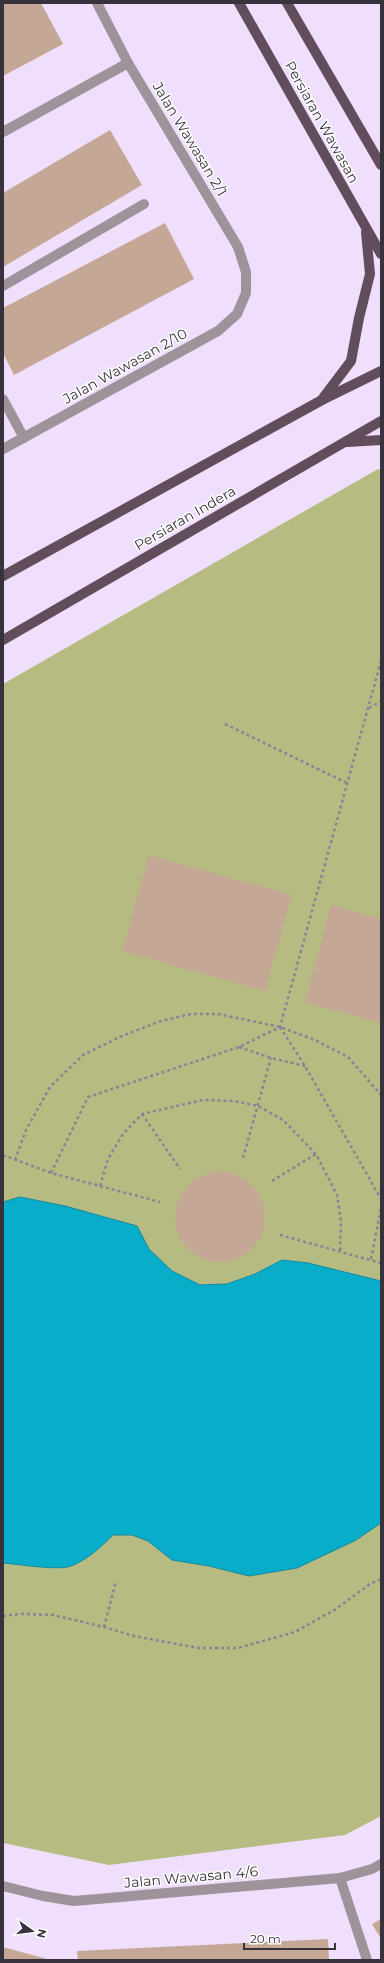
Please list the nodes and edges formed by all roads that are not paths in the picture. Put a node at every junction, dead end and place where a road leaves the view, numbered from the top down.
1 (97, 3) edge
2 (239, 3) edge
3 (286, 3) edge
4 (128, 63) junction
5 (3, 132) edge
6 (381, 165) edge
7 (144, 204) dead end
8 (365, 227) junction
9 (381, 254) edge
10 (3, 286) edge
11 (246, 293) joint
12 (381, 371) edge
13 (3, 399) edge
14 (322, 400) junction
15 (381, 421) edge
16 (24, 438) junction
17 (381, 440) edge
18 (343, 442) junction
19 (3, 449) edge
20 (3, 576) edge
21 (3, 640) edge
22 (381, 1864) edge
23 (340, 1878) junction
24 (3, 1886) edge
25 (367, 1960) edge

1 - 4 street, Jalan Wawasan 2/1
2 - 8 main road, Persiaran Wawasan
3 - 6 main road, Persiaran Wawasan
4 - 5 street
4 - 11 street, Jalan Wawasan 2/1
7 - 10 street
8 - 9 main road, Persiaran Wawasan
8 - 14 main road
11 - 16 street, Jalan Wawasan 2/10
12 - 14 main road
13 - 16 street
14 - 20 main road
15 - 18 main road, Persiaran Indera
16 - 19 street, Jalan Wawasan 2/10
17 - 18 main road
18 - 21 main road, Persiaran Indera
22 - 23 street, Jalan Wawasan 4/6
23 - 24 street, Jalan Wawasan 4/6
23 - 25 street

